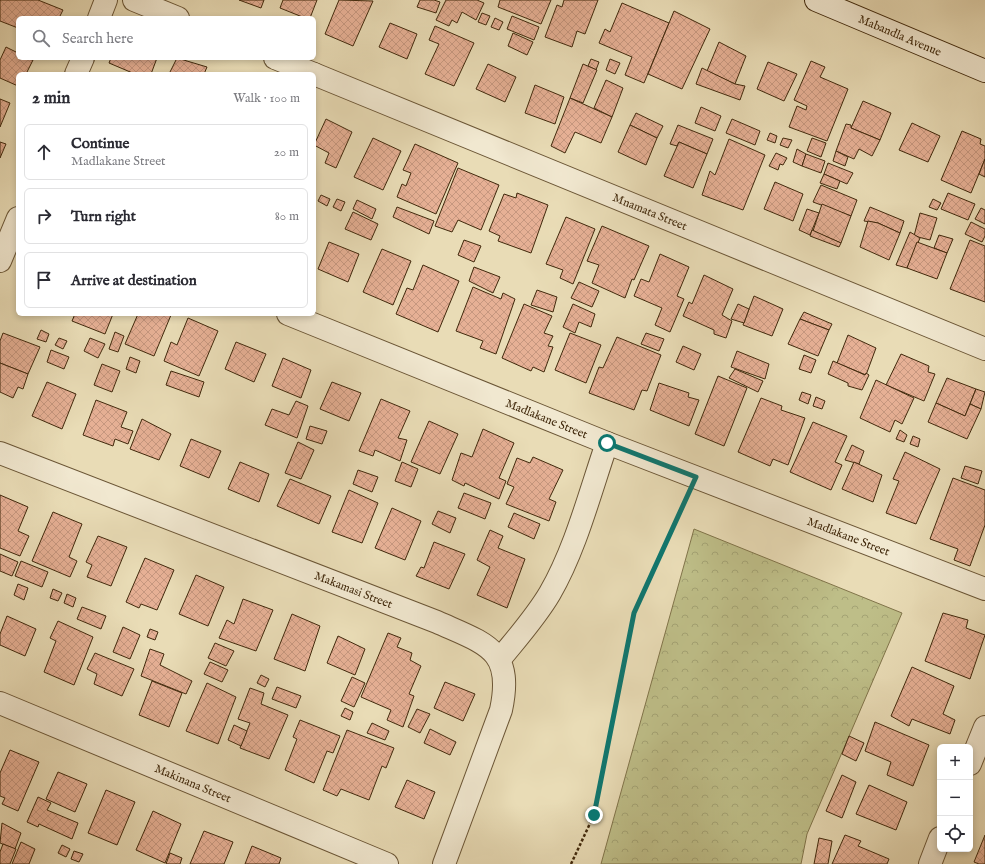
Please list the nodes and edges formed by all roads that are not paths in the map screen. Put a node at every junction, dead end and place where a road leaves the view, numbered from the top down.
1 (106, 0) edge
2 (134, 0) edge
3 (816, 0) edge
4 (100, 16) edge
5 (173, 16) edge
6 (82, 60) edge
7 (280, 60) edge
8 (985, 71) edge
9 (77, 72) edge
10 (309, 72) edge
11 (316, 75) edge
12 (16, 223) edge
13 (0, 261) edge
14 (293, 316) edge
15 (985, 349) edge
16 (607, 443) junction
17 (0, 453) edge
18 (985, 589) edge
19 (500, 658) junction
20 (0, 703) edge
21 (985, 727) edge
22 (973, 757) edge
23 (937, 846) edge
24 (386, 864) edge
25 (444, 864) edge
26 (930, 864) edge

1 - 4 street
2 - 5 street
3 - 8 street, Mabandla Avenue
6 - 9 street
7 - 10 street, Mnamata Street
11 - 15 street, Mnamata Street
12 - 13 street
14 - 16 street, Madlakane Street
16 - 18 street, Madlakane Street
16 - 19 street
17 - 19 street, Makamasi Street
19 - 25 street
20 - 24 street, Makinana Street
21 - 22 street
23 - 26 street

